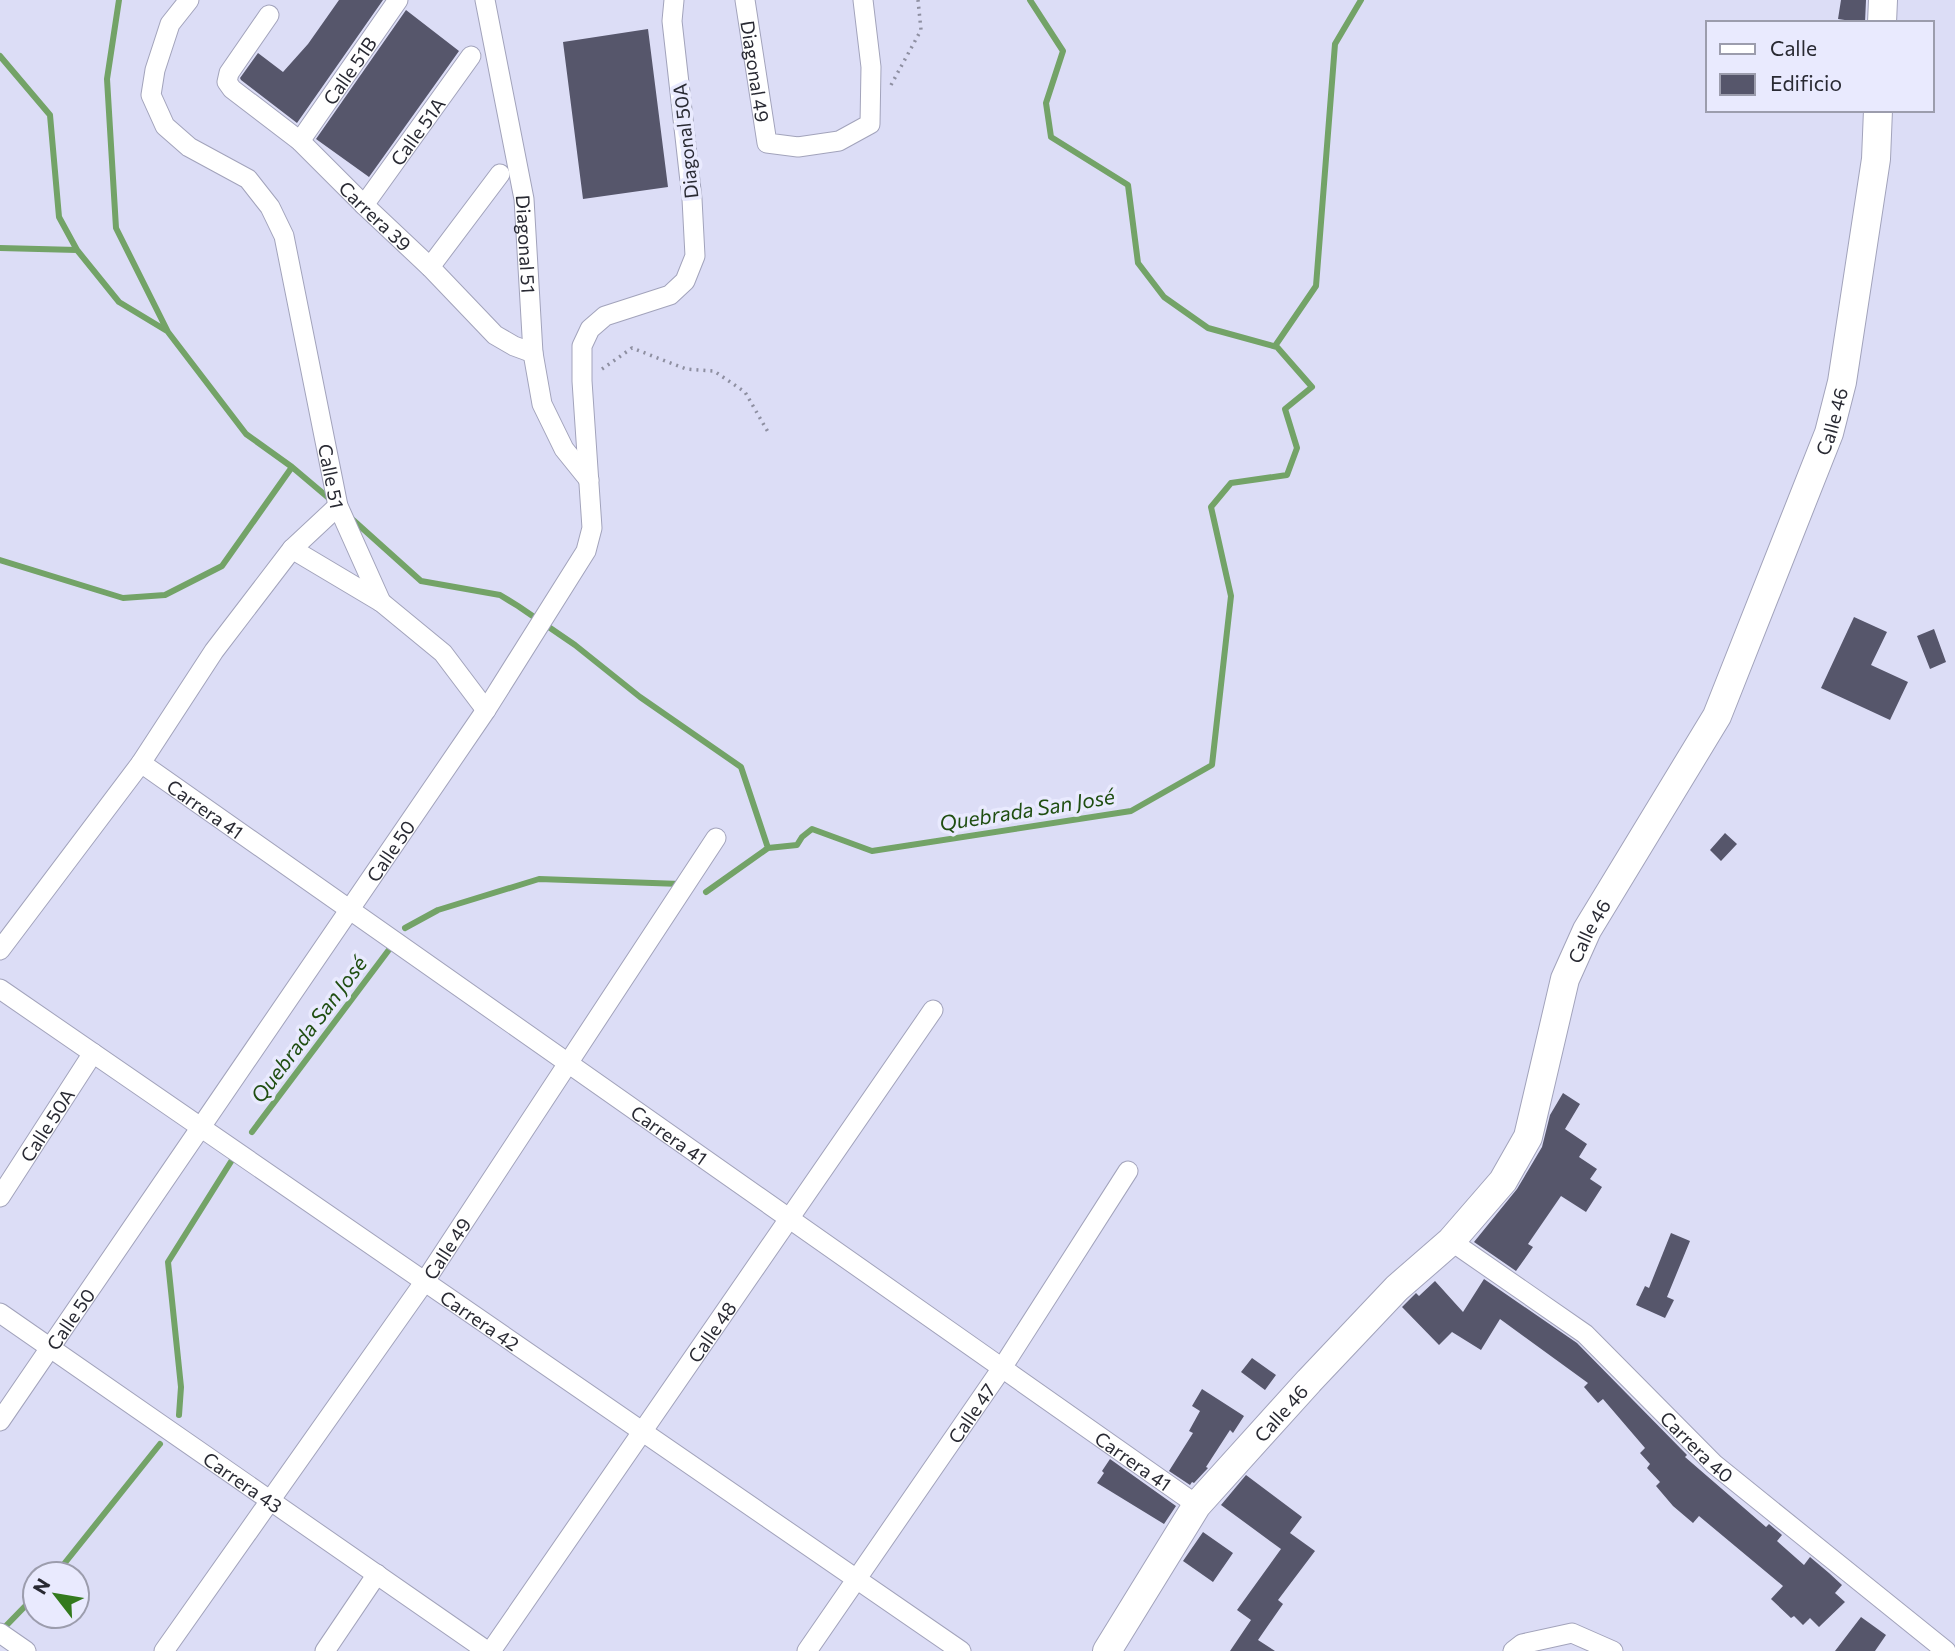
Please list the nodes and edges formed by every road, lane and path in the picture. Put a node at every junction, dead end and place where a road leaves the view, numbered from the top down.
1 (189, 0) edge
2 (398, 0) edge
3 (485, 0) edge
4 (674, 0) edge
5 (745, 0) edge
6 (863, 0) edge
7 (918, 0) edge
8 (1883, 0) edge
9 (269, 15) dead end
10 (1882, 21) edge
11 (471, 56) dead end
12 (889, 89) dead end
13 (1878, 112) edge
14 (300, 141) junction
15 (500, 174) dead end
16 (364, 205) junction
17 (430, 267) junction
18 (685, 281) joint
19 (533, 353) junction
20 (582, 381) junction
21 (768, 432) dead end
22 (589, 480) junction
23 (338, 506) junction
24 (292, 549) junction
25 (381, 602) junction
26 (486, 710) junction
27 (141, 763) junction
28 (716, 838) dead end
29 (350, 909) junction
30 (0, 950) edge
31 (0, 989) edge
32 (933, 1010) dead end
33 (93, 1053) junction
34 (568, 1063) junction
35 (202, 1128) junction
36 (1128, 1171) dead end
37 (0, 1197) edge
38 (789, 1218) junction
39 (1451, 1241) junction
40 (425, 1281) junction
41 (0, 1313) edge
42 (49, 1347) junction
43 (1002, 1368) junction
44 (0, 1422) edge
45 (642, 1431) junction
46 (271, 1501) junction
47 (1197, 1505) junction
48 (377, 1574) junction
49 (856, 1579) junction
50 (0, 1633) edge
51 (26, 1651) edge
52 (164, 1651) edge
53 (325, 1651) edge
54 (489, 1651) edge
55 (807, 1651) edge
56 (961, 1651) edge
57 (1107, 1651) edge
58 (1513, 1651) edge
59 (1613, 1651) edge
60 (1946, 1651) edge

1 - 23 street, Calle 51
2 - 14 street, Calle 51B
3 - 19 street, Diagonal 51
4 - 18 street, Diagonal 50A
5 - 6 street, Diagonal 49
7 - 12 path
8 - 10 street
9 - 14 street, Carrera 39
11 - 16 street, Calle 51A
13 - 39 street, Calle 46
14 - 16 street, Carrera 39
15 - 17 street
16 - 17 street, Carrera 39
17 - 19 street, Carrera 39
18 - 20 street, Calle 50
19 - 22 street, Diagonal 51
20 - 21 path
20 - 22 street, Calle 50
22 - 26 street, Calle 50
23 - 24 street, Calle 51
23 - 25 street
24 - 25 street
24 - 27 street, Calle 51
25 - 26 street
26 - 29 street, Calle 50
27 - 29 street, Carrera 41
27 - 30 street, Calle 51
28 - 34 street, Calle 49
29 - 34 street, Carrera 41
29 - 35 street, Calle 50
31 - 33 street, Carrera 42
32 - 38 street, Calle 48
33 - 35 street, Carrera 42
33 - 37 street, Calle 50A
34 - 38 street, Carrera 41
34 - 40 street, Calle 49
35 - 40 street, Carrera 42
35 - 42 street, Calle 50
36 - 43 street, Calle 47
38 - 43 street, Carrera 41
38 - 45 street, Calle 48
39 - 47 street, Calle 46
39 - 60 street, Carrera 40
40 - 45 street, Carrera 42
40 - 46 street, Calle 49
41 - 42 street, Carrera 43
42 - 44 street, Calle 50
42 - 46 street, Carrera 43
43 - 47 street, Carrera 41
43 - 49 street, Calle 47
45 - 49 street, Carrera 42
45 - 54 street, Calle 48
46 - 48 street, Carrera 43
46 - 52 street, Calle 49
47 - 57 street, Calle 46
48 - 53 street
48 - 54 street, Carrera 43
49 - 55 street, Calle 47
49 - 56 street, Carrera 42
50 - 51 street
58 - 59 street

